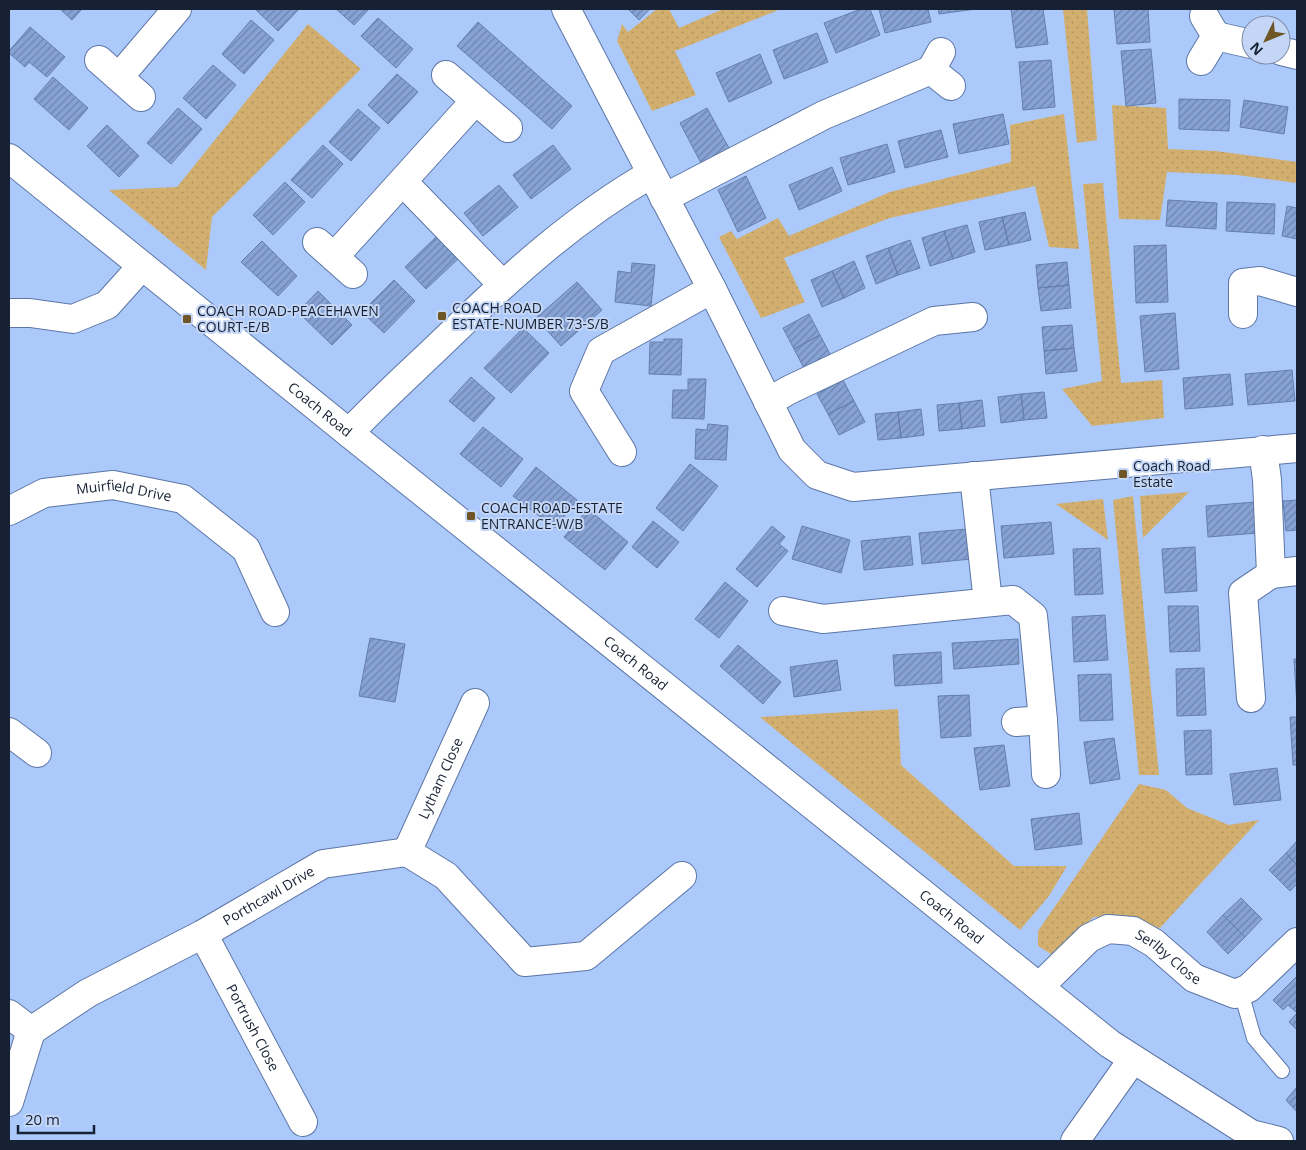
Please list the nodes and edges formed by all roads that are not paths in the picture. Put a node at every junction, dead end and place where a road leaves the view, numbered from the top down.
1 (177, 9) edge
2 (566, 9) edge
3 (1241, 40) edge
4 (1201, 61) dead end
5 (941, 69) dead end
6 (446, 75) dead end
7 (141, 97) dead end
8 (475, 101) junction
9 (508, 128) dead end
10 (9, 158) edge
11 (652, 174) junction
12 (403, 182) junction
13 (664, 198) junction
14 (334, 258) dead end
15 (142, 266) junction
16 (503, 285) junction
17 (712, 289) junction
18 (1297, 292) edge
19 (9, 313) edge
20 (1243, 314) dead end
21 (973, 316) dead end
22 (768, 402) junction
23 (349, 433) junction
24 (1297, 448) edge
25 (1263, 450) junction
26 (622, 452) dead end
27 (974, 476) junction
28 (9, 511) edge
29 (1284, 573) edge
30 (988, 602) junction
31 (275, 612) dead end
32 (783, 612) dead end
33 (1248, 698) dead end
34 (475, 703) dead end
35 (1044, 720) junction
36 (1016, 722) dead end
37 (9, 732) edge
38 (37, 753) dead end
39 (1046, 774) dead end
40 (407, 852) junction
41 (682, 876) dead end
42 (203, 934) junction
43 (1297, 942) edge
44 (1039, 987) junction
45 (1241, 992) junction
46 (9, 1014) edge
47 (31, 1031) junction
48 (1133, 1058) junction
49 (1282, 1071) dead end
50 (9, 1102) edge
51 (303, 1122) dead end
52 (1075, 1141) edge
53 (1279, 1141) edge

1 - 7 street
2 - 11 street
3 - 4 street
5 - 13 street
6 - 8 street
8 - 9 street
8 - 12 street
10 - 15 street, Coach Road
11 - 13 street
11 - 16 street
12 - 14 street
12 - 16 street
13 - 17 street
15 - 19 street
15 - 23 street, Coach Road
16 - 23 street
17 - 22 street
17 - 26 street
18 - 20 street
21 - 22 street
22 - 27 street
23 - 44 street, Coach Road
24 - 25 street
25 - 27 street
25 - 29 street
27 - 30 street
28 - 31 street, Muirfield Drive
29 - 33 street
30 - 32 street
30 - 35 street
34 - 40 street, Lytham Close
35 - 36 street
35 - 39 street
37 - 38 street
40 - 41 street
40 - 42 street, Porthcawl Drive
42 - 47 street, Porthcawl Drive
42 - 51 street, Portrush Close
43 - 45 street
44 - 45 street, Serlby Close
44 - 48 street, Coach Road
45 - 49 lane
46 - 47 street
47 - 50 street
48 - 52 street
48 - 53 street, Coach Road

